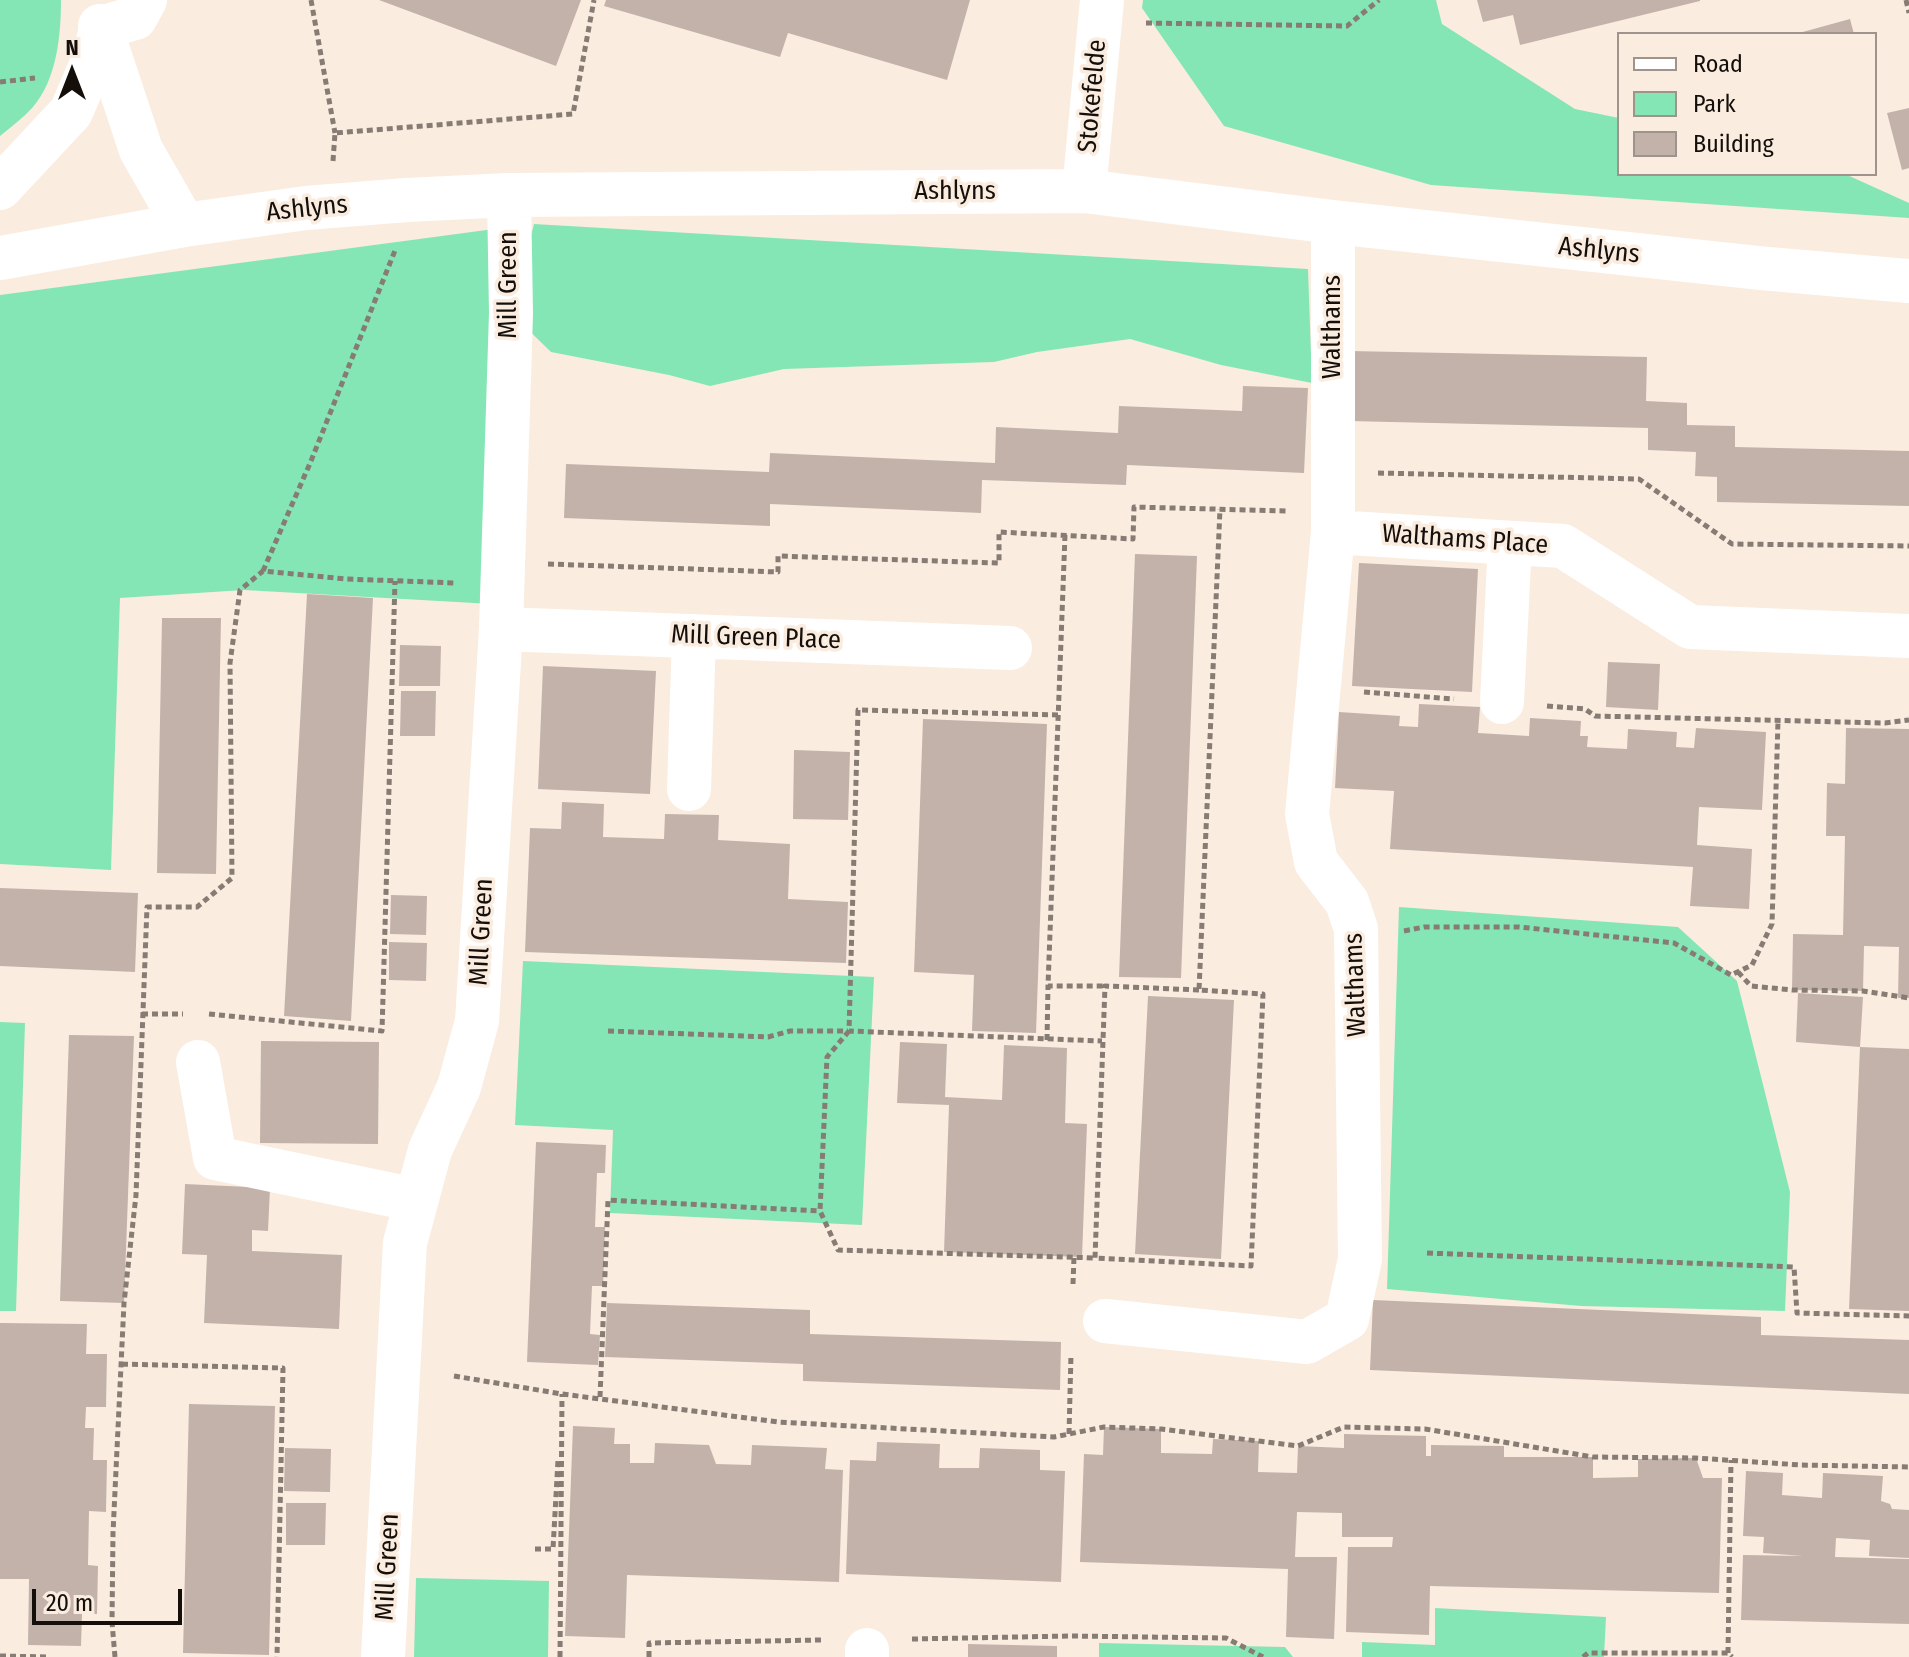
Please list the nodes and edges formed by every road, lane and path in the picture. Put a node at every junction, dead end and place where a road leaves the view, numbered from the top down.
1 (145, 0) edge
2 (311, 0) edge
3 (594, 0) edge
4 (1379, 0) edge
5 (1906, 0) edge
6 (1373, 2) edge
7 (1117, 12) edge
8 (1909, 13) edge
9 (98, 14) edge
10 (335, 133) junction
11 (332, 170) dead end
12 (0, 188) edge
13 (1084, 191) junction
14 (509, 195) junction
15 (1333, 222) junction
16 (184, 225) junction
17 (400, 236) dead end
18 (0, 258) edge
19 (1909, 281) edge
20 (1333, 506) junction
21 (1220, 509) junction
22 (1065, 535) junction
23 (1510, 543) junction
24 (1909, 546) edge
25 (547, 564) dead end
26 (263, 571) junction
27 (395, 581) junction
28 (469, 586) dead end
29 (501, 629) junction
30 (694, 636) junction
31 (1909, 636) edge
32 (1010, 648) dead end
33 (1502, 702) dead end
34 (1058, 715) junction
35 (1909, 720) edge
36 (689, 789) dead end
37 (1397, 932) dead end
38 (1738, 972) junction
39 (1048, 986) junction
40 (1105, 986) junction
41 (1199, 990) junction
42 (1909, 998) edge
43 (142, 1014) junction
44 (188, 1014) dead end
45 (204, 1014) dead end
46 (608, 1031) dead end
47 (849, 1031) junction
48 (1047, 1040) junction
49 (1103, 1041) junction
50 (198, 1062) dead end
51 (416, 1200) junction
52 (820, 1211) junction
53 (1427, 1253) dead end
54 (1095, 1258) junction
55 (1909, 1316) edge
56 (1105, 1321) dead end
57 (122, 1364) junction
58 (454, 1376) dead end
59 (562, 1394) junction
60 (600, 1397) junction
61 (1731, 1460) junction
62 (1909, 1467) edge
63 (535, 1549) dead end
64 (1070, 1636) dead end
65 (1730, 1655) edge
66 (0, 1656) edge
67 (49, 1657) edge
68 (115, 1657) edge
69 (277, 1657) edge
70 (383, 1657) edge
71 (560, 1657) edge
72 (1263, 1657) edge
73 (1583, 1657) edge

1 - 9 street
2 - 10 path
3 - 10 path
4 - 6 path
5 - 8 path
6 - 7 path
7 - 13 street, Stokefelde
9 - 12 street
9 - 16 street
10 - 11 path
13 - 14 street, Ashlyns
13 - 15 street, Ashlyns
14 - 16 street, Ashlyns
14 - 29 street, Mill Green
15 - 19 street, Ashlyns
15 - 20 street, Walthams
16 - 18 street, Ashlyns
17 - 26 path
20 - 21 path
20 - 23 street, Walthams Place
20 - 24 path
20 - 56 street, Walthams
21 - 22 path
21 - 41 path
22 - 25 path
22 - 34 path
23 - 31 street, Walthams Place
23 - 33 street
26 - 27 path
26 - 43 path
27 - 28 path
27 - 45 path
29 - 30 street, Mill Green Place
29 - 51 street, Mill Green
30 - 32 street, Mill Green Place
30 - 36 street
34 - 39 path
34 - 47 path
35 - 38 path
37 - 38 path
38 - 42 path
39 - 40 path
39 - 48 path
40 - 41 path
40 - 49 path
41 - 54 path
43 - 44 path
43 - 57 path
46 - 47 path
47 - 48 path
47 - 52 path
48 - 49 path
49 - 54 path
50 - 51 street
51 - 70 street, Mill Green
52 - 54 path
52 - 60 path
53 - 55 path
57 - 68 path
57 - 69 path
58 - 59 path
59 - 60 path
59 - 63 path
59 - 71 path
60 - 61 path
61 - 62 path
61 - 65 path
64 - 72 path
65 - 73 path
66 - 67 path

